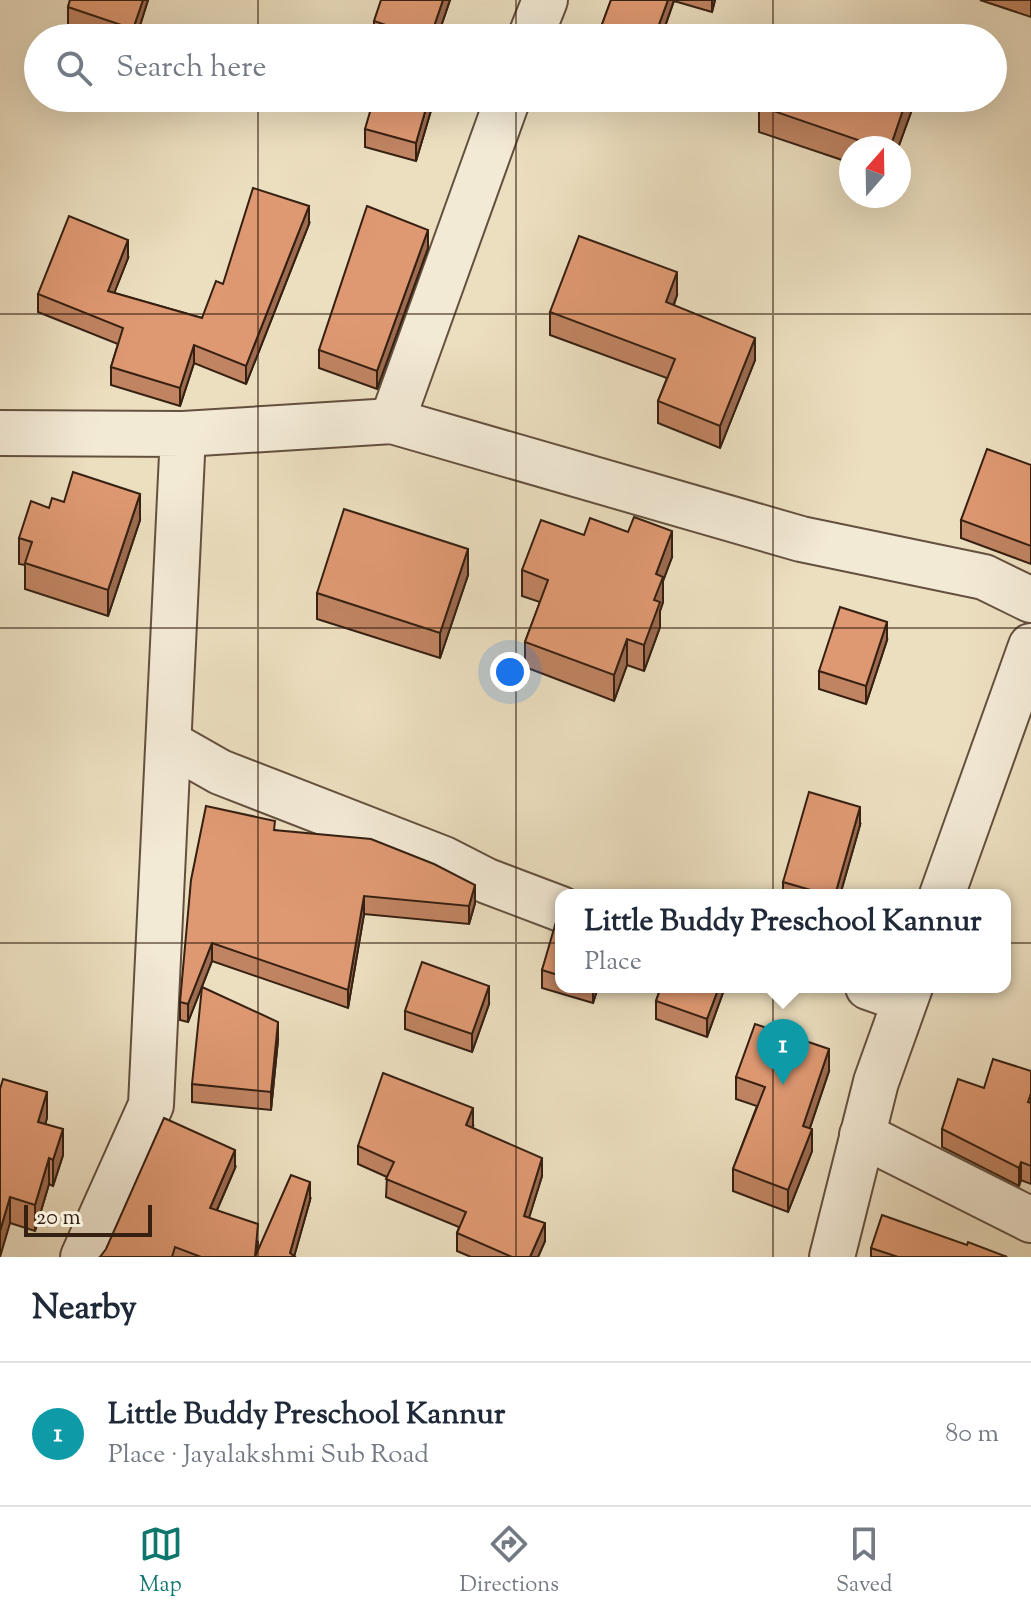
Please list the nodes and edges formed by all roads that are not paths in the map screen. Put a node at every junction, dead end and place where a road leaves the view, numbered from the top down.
1 (545, 0) edge
2 (536, 24) edge
3 (503, 112) edge
4 (392, 421) junction
5 (0, 433) edge
6 (183, 434) junction
7 (1031, 600) edge
8 (1031, 646) edge
9 (169, 743) junction
10 (944, 889) edge
11 (555, 907) edge
12 (894, 993) edge
13 (862, 1135) junction
14 (1031, 1220) edge
15 (83, 1257) edge
16 (832, 1257) edge

1 - 2 street
3 - 4 street
4 - 6 street
4 - 7 street
5 - 6 street
6 - 9 street
8 - 10 street
9 - 11 street
9 - 15 street
12 - 13 street
13 - 14 street
13 - 16 street

